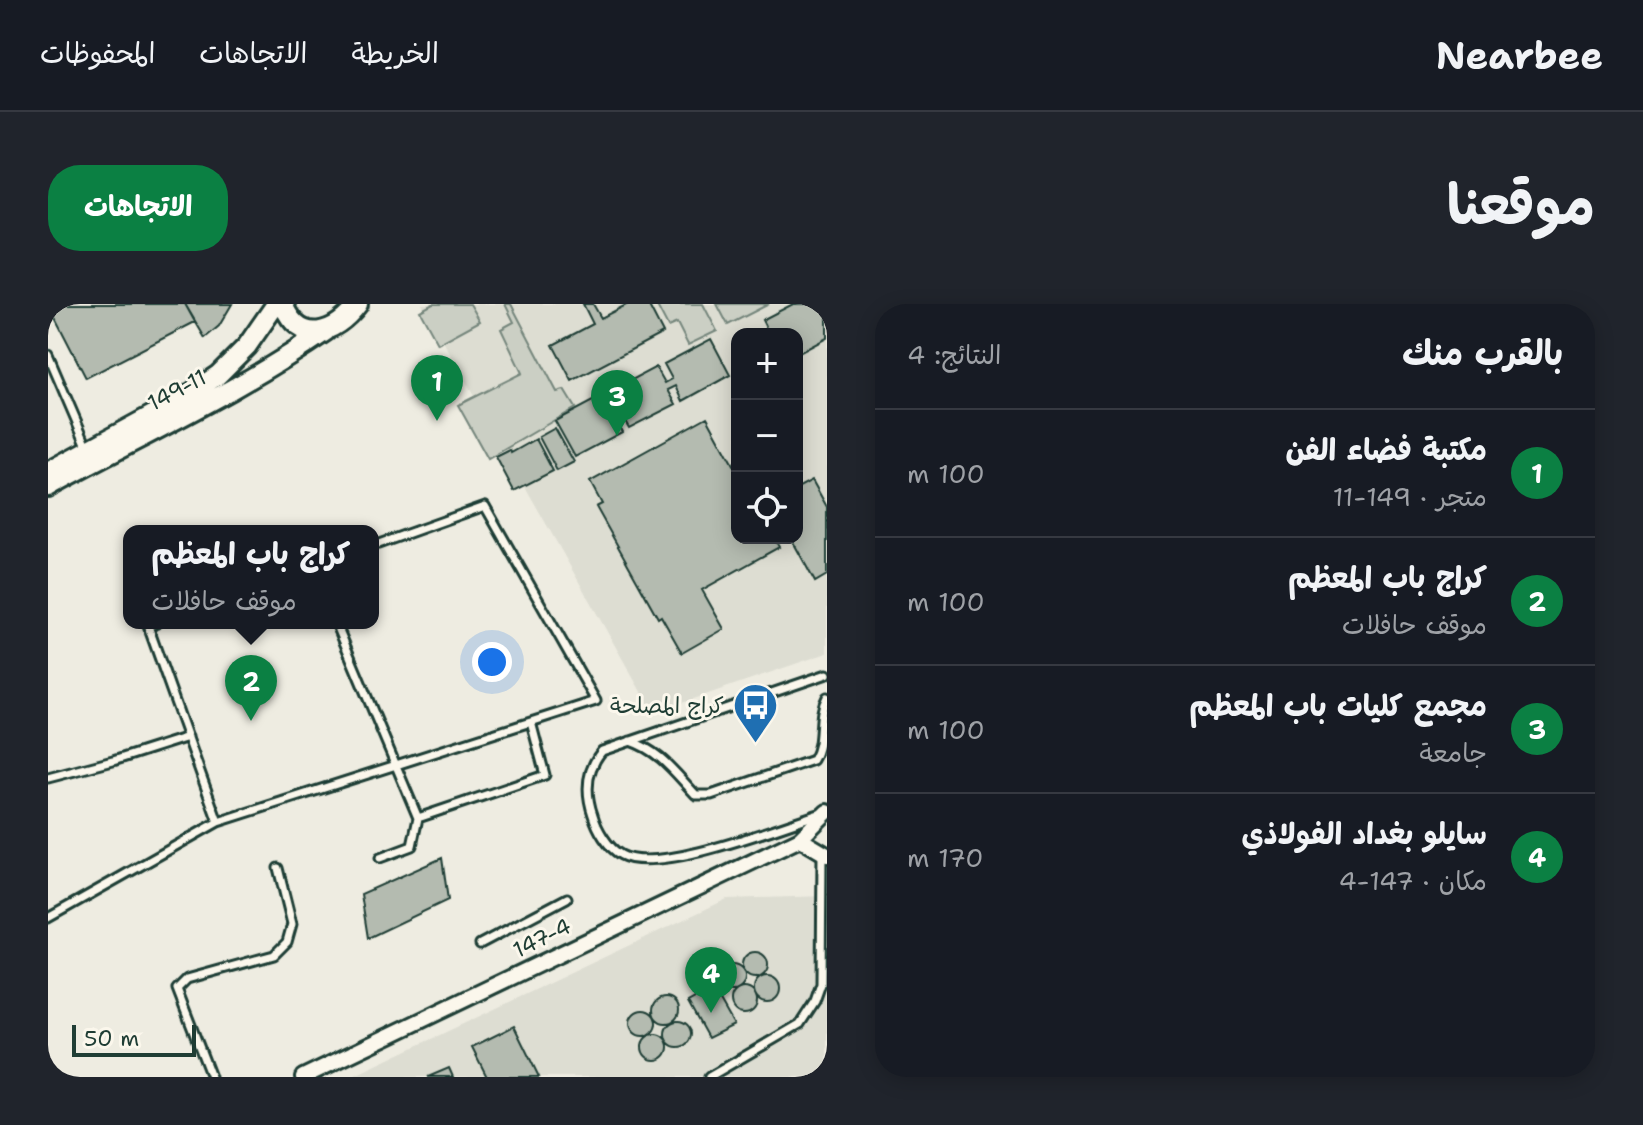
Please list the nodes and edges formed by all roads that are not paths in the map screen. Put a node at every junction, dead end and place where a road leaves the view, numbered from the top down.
1 (276, 304) edge
2 (283, 304) edge
3 (358, 304) edge
4 (326, 331) junction
5 (48, 355) edge
6 (88, 450) junction
7 (48, 472) edge
8 (48, 487) edge
9 (379, 544) edge
10 (149, 629) edge
11 (338, 629) edge
12 (827, 674) edge
13 (827, 697) edge
14 (531, 722) junction
15 (188, 737) junction
16 (630, 741) junction
17 (395, 765) junction
18 (48, 778) edge
19 (827, 812) edge
20 (418, 818) junction
21 (218, 822) junction
22 (800, 839) junction
23 (825, 853) edge
24 (380, 858) dead end
25 (278, 868) dead end
26 (567, 898) dead end
27 (48, 918) edge
28 (480, 944) dead end
29 (211, 1077) edge
30 (303, 1077) edge
31 (709, 1077) edge

1 - 6 street, 149-11
2 - 4 street
3 - 4 street, 149-11
4 - 8 street, 149-11
5 - 6 lane
6 - 7 street, 149-11
9 - 14 lane
10 - 15 lane
11 - 17 lane
12 - 16 lane
13 - 16 lane
14 - 17 lane
14 - 20 lane
15 - 18 lane
15 - 21 lane
16 - 19 lane
17 - 20 lane
17 - 21 lane
19 - 22 street, 147-4
20 - 24 lane
21 - 27 lane
22 - 23 street
22 - 30 street, 147-4
23 - 31 lane
25 - 29 lane
26 - 28 lane

